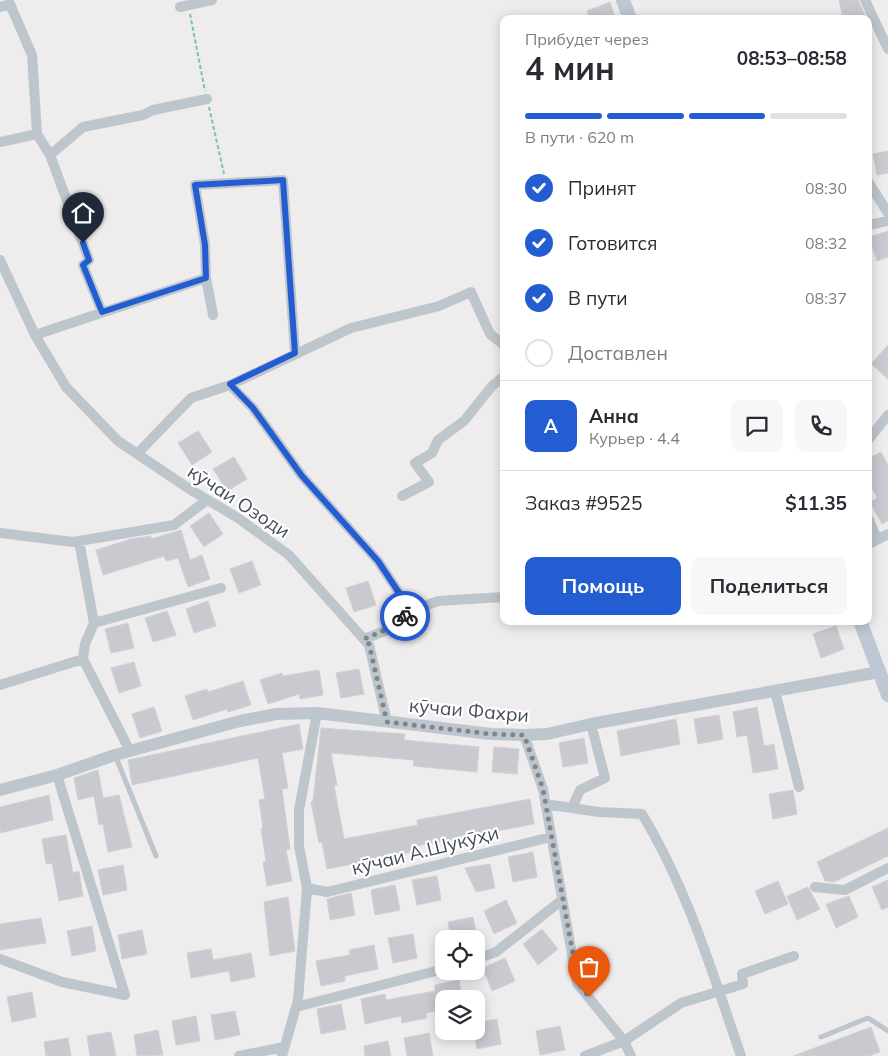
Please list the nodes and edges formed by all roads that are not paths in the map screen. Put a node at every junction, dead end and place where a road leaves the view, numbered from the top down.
1 (212, 0) edge
2 (623, 0) edge
3 (865, 0) edge
4 (0, 7) edge
5 (180, 7) dead end
6 (629, 15) edge
7 (872, 15) edge
8 (872, 15) edge
9 (888, 50) edge
10 (207, 99) dead end
11 (37, 134) junction
12 (0, 142) edge
13 (50, 155) junction
14 (872, 188) edge
15 (888, 214) edge
16 (888, 221) edge
17 (872, 225) edge
18 (0, 260) edge
19 (206, 278) junction
20 (102, 312) junction
21 (214, 315) dead end
22 (35, 335) junction
23 (500, 342) edge
24 (295, 353) junction
25 (500, 379) edge
26 (230, 384) junction
27 (888, 415) edge
28 (872, 435) edge
29 (137, 454) junction
30 (402, 496) dead end
31 (207, 500) junction
32 (0, 533) edge
33 (888, 534) edge
34 (79, 541) junction
35 (873, 542) edge
36 (221, 588) dead end
37 (500, 597) edge
38 (411, 611) junction
39 (94, 624) junction
40 (862, 625) edge
41 (364, 639) junction
42 (83, 659) junction
43 (880, 672) junction
44 (0, 684) edge
45 (775, 691) junction
46 (888, 694) edge
47 (317, 714) junction
48 (387, 722) junction
49 (592, 724) junction
50 (524, 735) junction
51 (130, 751) junction
52 (115, 755) junction
53 (57, 775) junction
54 (799, 787) dead end
55 (0, 790) edge
56 (545, 804) junction
57 (572, 808) junction
58 (551, 836) junction
59 (156, 856) dead end
60 (888, 868) edge
61 (815, 887) dead end
62 (307, 888) junction
63 (562, 900) junction
64 (485, 956) edge
65 (794, 956) dead end
66 (0, 959) edge
67 (435, 971) edge
68 (719, 992) junction
69 (296, 1007) junction
70 (888, 1031) edge
71 (821, 1037) dead end
72 (624, 1041) junction
73 (283, 1052) edge
74 (238, 1056) edge
75 (585, 1056) edge
76 (631, 1056) edge
77 (740, 1056) edge

1 - 5 street
2 - 6 main road
3 - 8 street
4 - 11 street
7 - 9 street
10 - 13 street
11 - 12 street
11 - 13 street
13 - 20 street
14 - 15 street
16 - 17 street
18 - 22 street, кӯчаи Озоди
19 - 20 street
19 - 21 street
19 - 24 street
20 - 22 street
22 - 29 street, кӯчаи Озоди
23 - 24 street
24 - 26 street
25 - 30 street
26 - 29 street
26 - 38 street
27 - 28 street
29 - 31 street, кӯчаи Озоди
31 - 34 street
31 - 41 street, кӯчаи Озоди
32 - 34 street
33 - 35 street
34 - 39 street
36 - 39 street
37 - 38 street
38 - 41 street
39 - 42 street
40 - 43 main road
41 - 48 street, кӯчаи Озоди
42 - 44 street
42 - 51 street
43 - 45 street, кӯчаи Фахри
43 - 46 main road
45 - 49 street, кӯчаи Фахри
45 - 54 street
47 - 48 street, кӯчаи Фахри
47 - 51 street, кӯчаи Фахри
47 - 62 street
48 - 50 street, кӯчаи Фахри
49 - 50 street, кӯчаи Фахри
49 - 57 street
50 - 56 street
51 - 52 street, кӯчаи Фахри
52 - 53 street, кӯчаи Фахри
52 - 59 lane
53 - 55 street, кӯчаи Фахри
53 - 66 street
56 - 57 street
56 - 58 street
57 - 68 street
58 - 62 street, кӯчаи А.Шукӯҳи
58 - 63 street
60 - 61 street
62 - 69 street
63 - 64 street
63 - 72 street
65 - 68 street
67 - 69 street
68 - 72 street
68 - 77 street
69 - 73 street
70 - 71 lane
72 - 75 street
72 - 76 street
73 - 74 street

